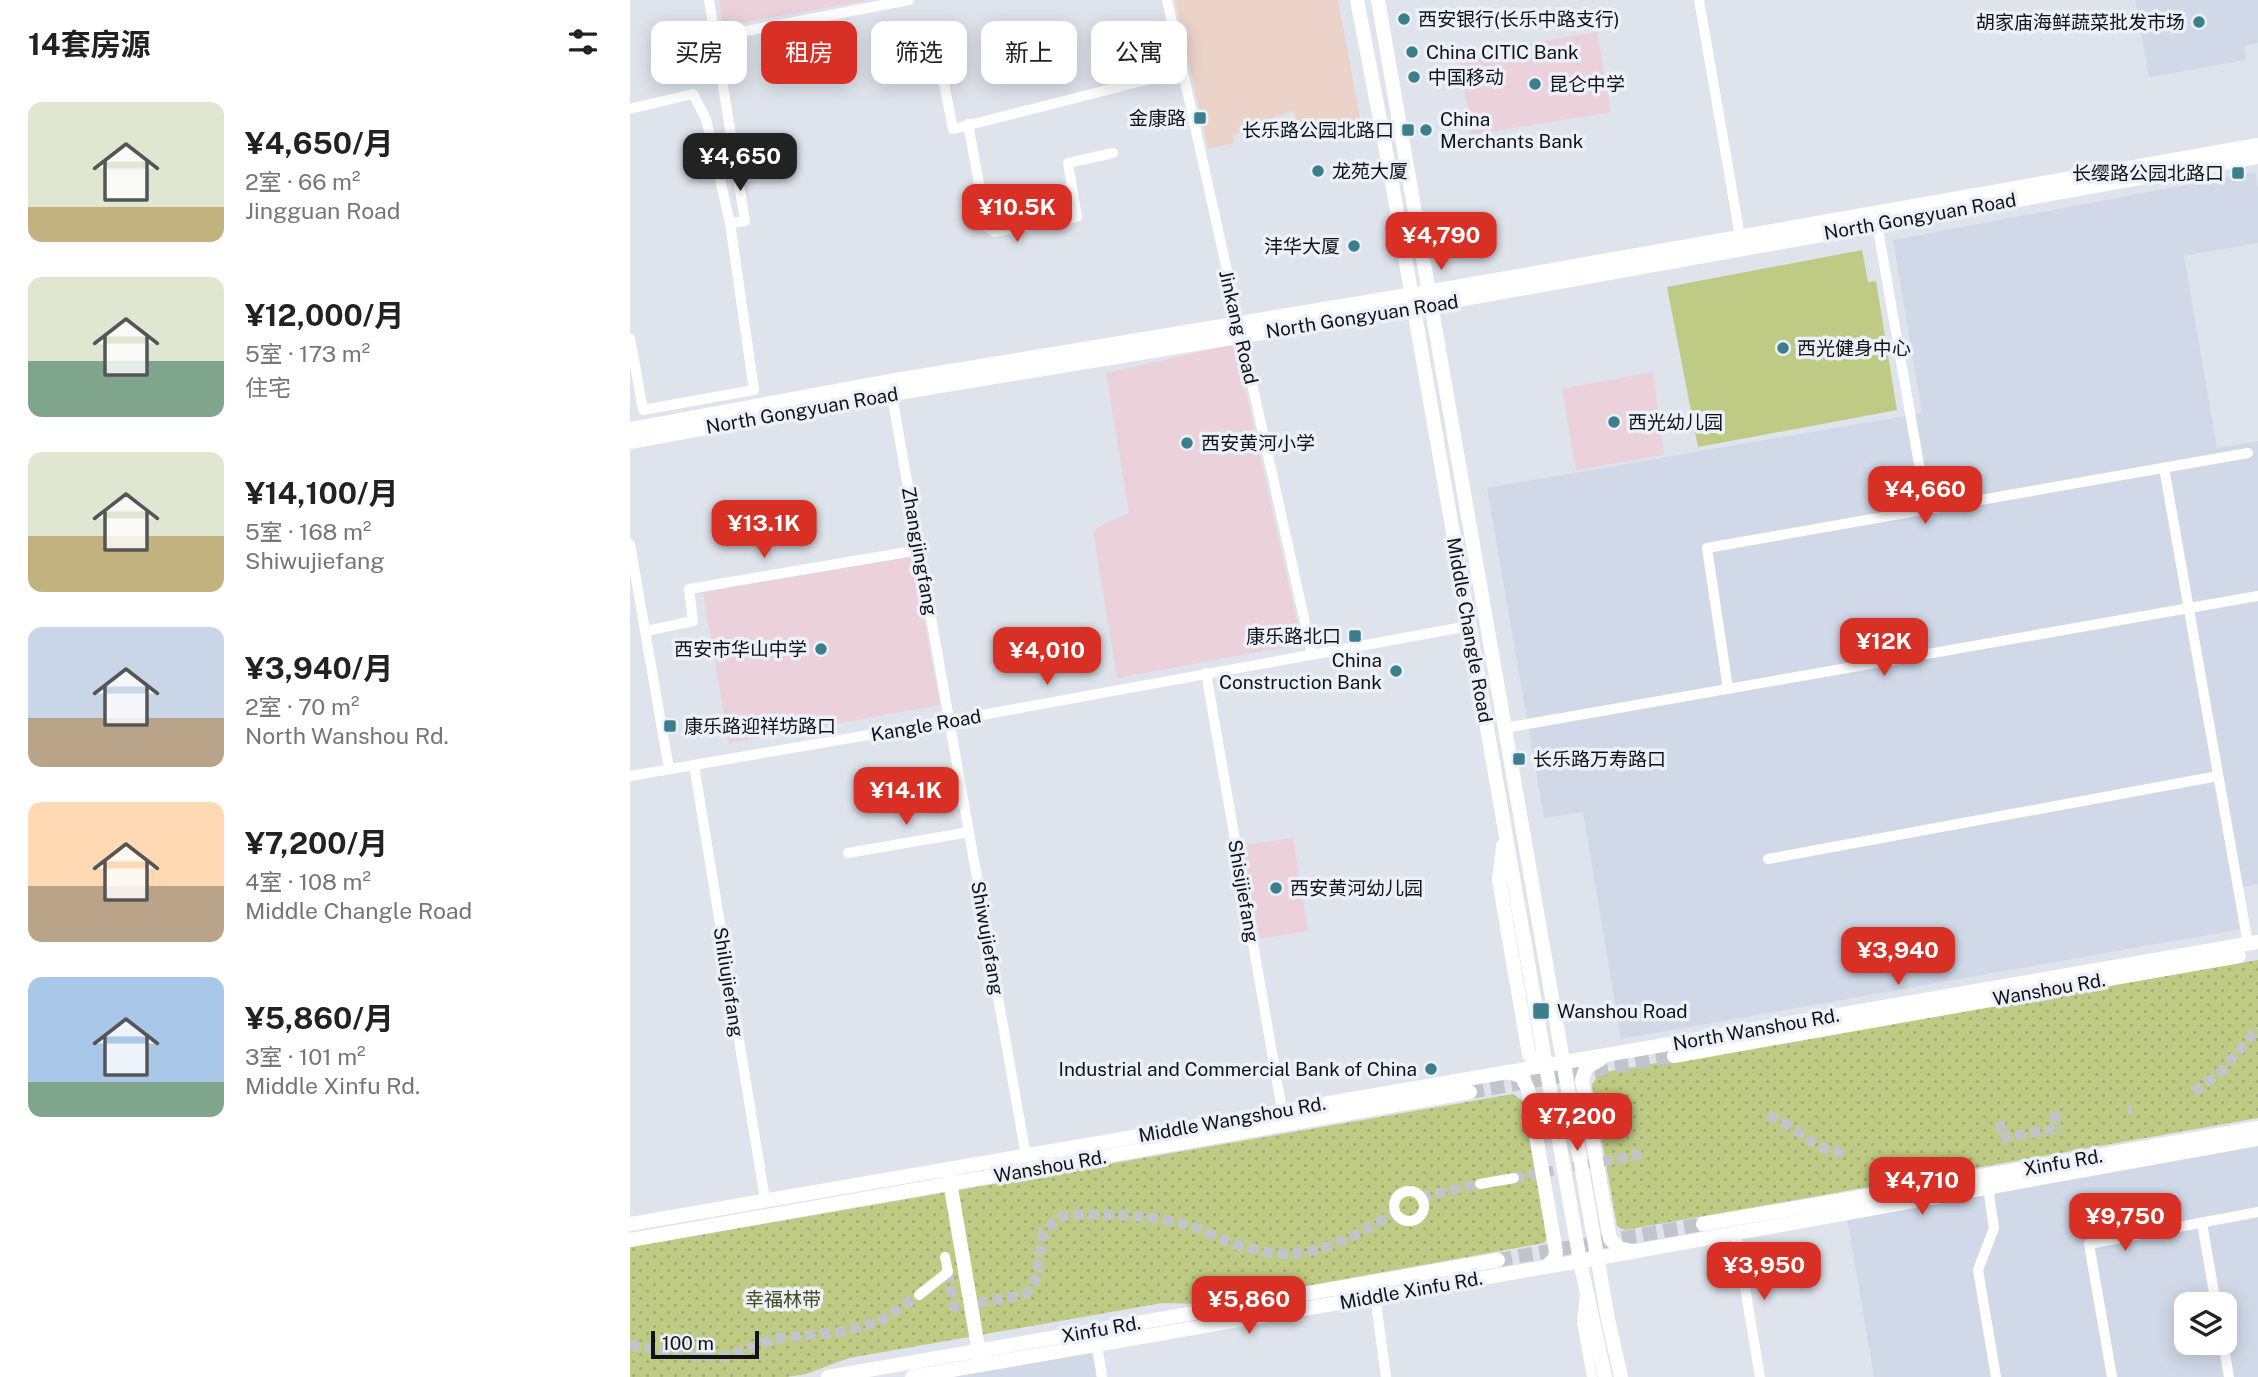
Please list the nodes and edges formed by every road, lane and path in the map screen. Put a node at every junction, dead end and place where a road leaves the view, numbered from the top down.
1 (709, 0) edge
2 (909, 0) edge
3 (1167, 0) edge
4 (1357, 0) edge
5 (1378, 0) edge
6 (1699, 0) edge
7 (712, 21) edge
8 (1171, 21) edge
9 (747, 31) edge
10 (723, 84) edge
11 (944, 84) edge
12 (1130, 84) edge
13 (1185, 84) edge
14 (630, 109) edge
15 (968, 124) junction
16 (2258, 145) edge
17 (1114, 153) dead end
18 (2258, 157) edge
19 (730, 223) junction
20 (1877, 224) junction
21 (1741, 242) junction
22 (1431, 298) junction
23 (1413, 301) junction
24 (1239, 329) junction
25 (630, 338) edge
26 (891, 388) junction
27 (630, 429) edge
28 (630, 442) edge
29 (2248, 453) dead end
30 (2164, 468) junction
31 (1927, 510) junction
32 (630, 544) edge
33 (919, 550) junction
34 (2258, 596) edge
35 (635, 597) edge
36 (2188, 608) junction
37 (1469, 626) junction
38 (646, 631) junction
39 (1312, 654) junction
40 (1206, 673) junction
41 (1728, 689) junction
42 (949, 721) junction
43 (1505, 728) junction
44 (694, 765) junction
45 (669, 769) junction
46 (630, 776) edge
47 (2218, 776) junction
48 (1515, 780) junction
49 (1496, 784) junction
50 (969, 832) junction
51 (848, 853) dead end
52 (1768, 859) dead end
53 (2255, 946) edge
54 (1615, 1052) junction
55 (1674, 1056) tunnel mouth
56 (1564, 1061) junction
57 (1545, 1065) junction
58 (1505, 1071) junction
59 (1470, 1092) tunnel mouth
60 (1282, 1110) junction
61 (2258, 1128) edge
62 (2258, 1139) edge
63 (1098, 1143) junction
64 (1183, 1143) junction
65 (1026, 1156) junction
66 (949, 1177) junction
67 (1514, 1178) tunnel mouth
68 (878, 1181) junction
69 (1480, 1184) tunnel mouth
70 (1988, 1187) junction
71 (765, 1199) junction
72 (830, 1205) junction
73 (2258, 1212) edge
74 (2202, 1223) junction
75 (630, 1224) edge
76 (1703, 1224) tunnel mouth
77 (1736, 1233) junction
78 (630, 1240) edge
79 (1635, 1251) junction
80 (945, 1257) dead end
81 (1598, 1258) junction
82 (1498, 1260) tunnel mouth
83 (1580, 1261) junction
84 (1546, 1267) junction
85 (1586, 1289) junction
86 (2214, 1292) edge
87 (919, 1296) tunnel mouth
88 (1375, 1296) junction
89 (1097, 1344) junction
90 (2225, 1355) edge
91 (980, 1357) junction
92 (828, 1377) edge
93 (912, 1377) edge
94 (1102, 1377) edge
95 (1386, 1377) edge
96 (1592, 1377) edge
97 (1605, 1377) edge
98 (1621, 1377) edge
99 (1760, 1377) edge
100 (1996, 1377) edge
101 (2112, 1377) edge
102 (2229, 1377) edge

1 - 7 street
2 - 9 street
3 - 8 street, Jinkang Road
4 - 23 main road, Middle Changle Road
5 - 22 main road, Middle Changle Road
6 - 21 street
10 - 19 street
11 - 15 street
12 - 15 street
13 - 24 street, Jinkang Road
14 - 19 street
15 - 17 street
16 - 21 main road, North Gongyuan Road
18 - 20 main road, North Gongyuan Road
19 - 25 street
20 - 21 main road, North Gongyuan Road
20 - 31 street
21 - 22 main road, North Gongyuan Road
22 - 23 main road, North Gongyuan Road
22 - 43 main road, Middle Changle Road
23 - 24 main road, North Gongyuan Road
23 - 37 main road, Middle Changle Road
24 - 26 main road, North Gongyuan Road
24 - 39 street, Jinkang Road
26 - 27 main road, North Gongyuan Road
26 - 28 main road, North Gongyuan Road
26 - 33 street, Zhangjingfang
29 - 30 street
30 - 31 street
30 - 36 street
31 - 41 street
32 - 35 street
33 - 38 street
33 - 42 street, Zhangjingfang
34 - 36 street
35 - 38 street
36 - 41 street
36 - 47 street
37 - 39 street, Kangle Road
37 - 49 main road, Middle Changle Road
38 - 45 street
39 - 40 street, Kangle Road
40 - 42 street, Kangle Road
40 - 60 street, Shisijiefang
41 - 43 street
42 - 44 street, Kangle Road
42 - 50 street, Shiwujiefang
43 - 48 main road, Middle Changle Road
44 - 45 street, Kangle Road
44 - 71 street, Shiliujiefang
45 - 46 street, Kangle Road
47 - 52 street
47 - 53 street
48 - 49 main road
48 - 56 main road, Middle Changle Road
49 - 57 main road, Middle Changle Road
50 - 51 street
50 - 65 street, Shiwujiefang
53 - 54 main road, North Wanshou Rd.
53 - 55 main road, Wanshou Rd.
54 - 56 main road, North Wanshou Rd.
54 - 79 main road
56 - 57 main road, North Wanshou Rd.
56 - 81 main road, Middle Changle Road
57 - 58 main road, Middle Wangshou Rd.
57 - 83 main road, Middle Changle Road
58 - 60 main road, Middle Wangshou Rd.
58 - 84 main road
59 - 64 main road, Wanshou Rd.
60 - 63 main road, Middle Wangshou Rd.
61 - 76 main road, Xinfu Rd.
62 - 70 main road, Middle Xinfu Rd.
63 - 64 main road
63 - 65 main road, Middle Wangshou Rd.
64 - 66 main road, Wanshou Rd.
65 - 66 main road, Middle Wangshou Rd.
66 - 68 main road, Middle Wangshou Rd.
66 - 72 main road, Wanshou Rd.
66 - 91 main road
67 - 69 street
68 - 71 main road, Middle Wangshou Rd.
68 - 72 main road
70 - 77 main road, Middle Xinfu Rd.
70 - 100 street
71 - 75 main road, Middle Wangshou Rd.
72 - 78 main road, Wanshou Rd.
73 - 74 street
74 - 86 street
74 - 101 street
77 - 79 main road, Middle Xinfu Rd.
77 - 99 street
79 - 81 main road, Middle Xinfu Rd.
80 - 87 street
81 - 83 main road, Middle Xinfu Rd.
81 - 98 main road, Middle Changle Road
82 - 91 main road, Xinfu Rd.
83 - 84 main road, Middle Xinfu Rd.
83 - 85 main road, Middle Changle Road
84 - 88 main road, Middle Xinfu Rd.
85 - 96 street
85 - 97 main road, Middle Changle Road
88 - 89 main road, Middle Xinfu Rd.
88 - 95 street
89 - 91 main road, Middle Xinfu Rd.
89 - 94 street
90 - 102 street
91 - 92 main road, Xinfu Rd.
91 - 93 main road, Middle Xinfu Rd.

